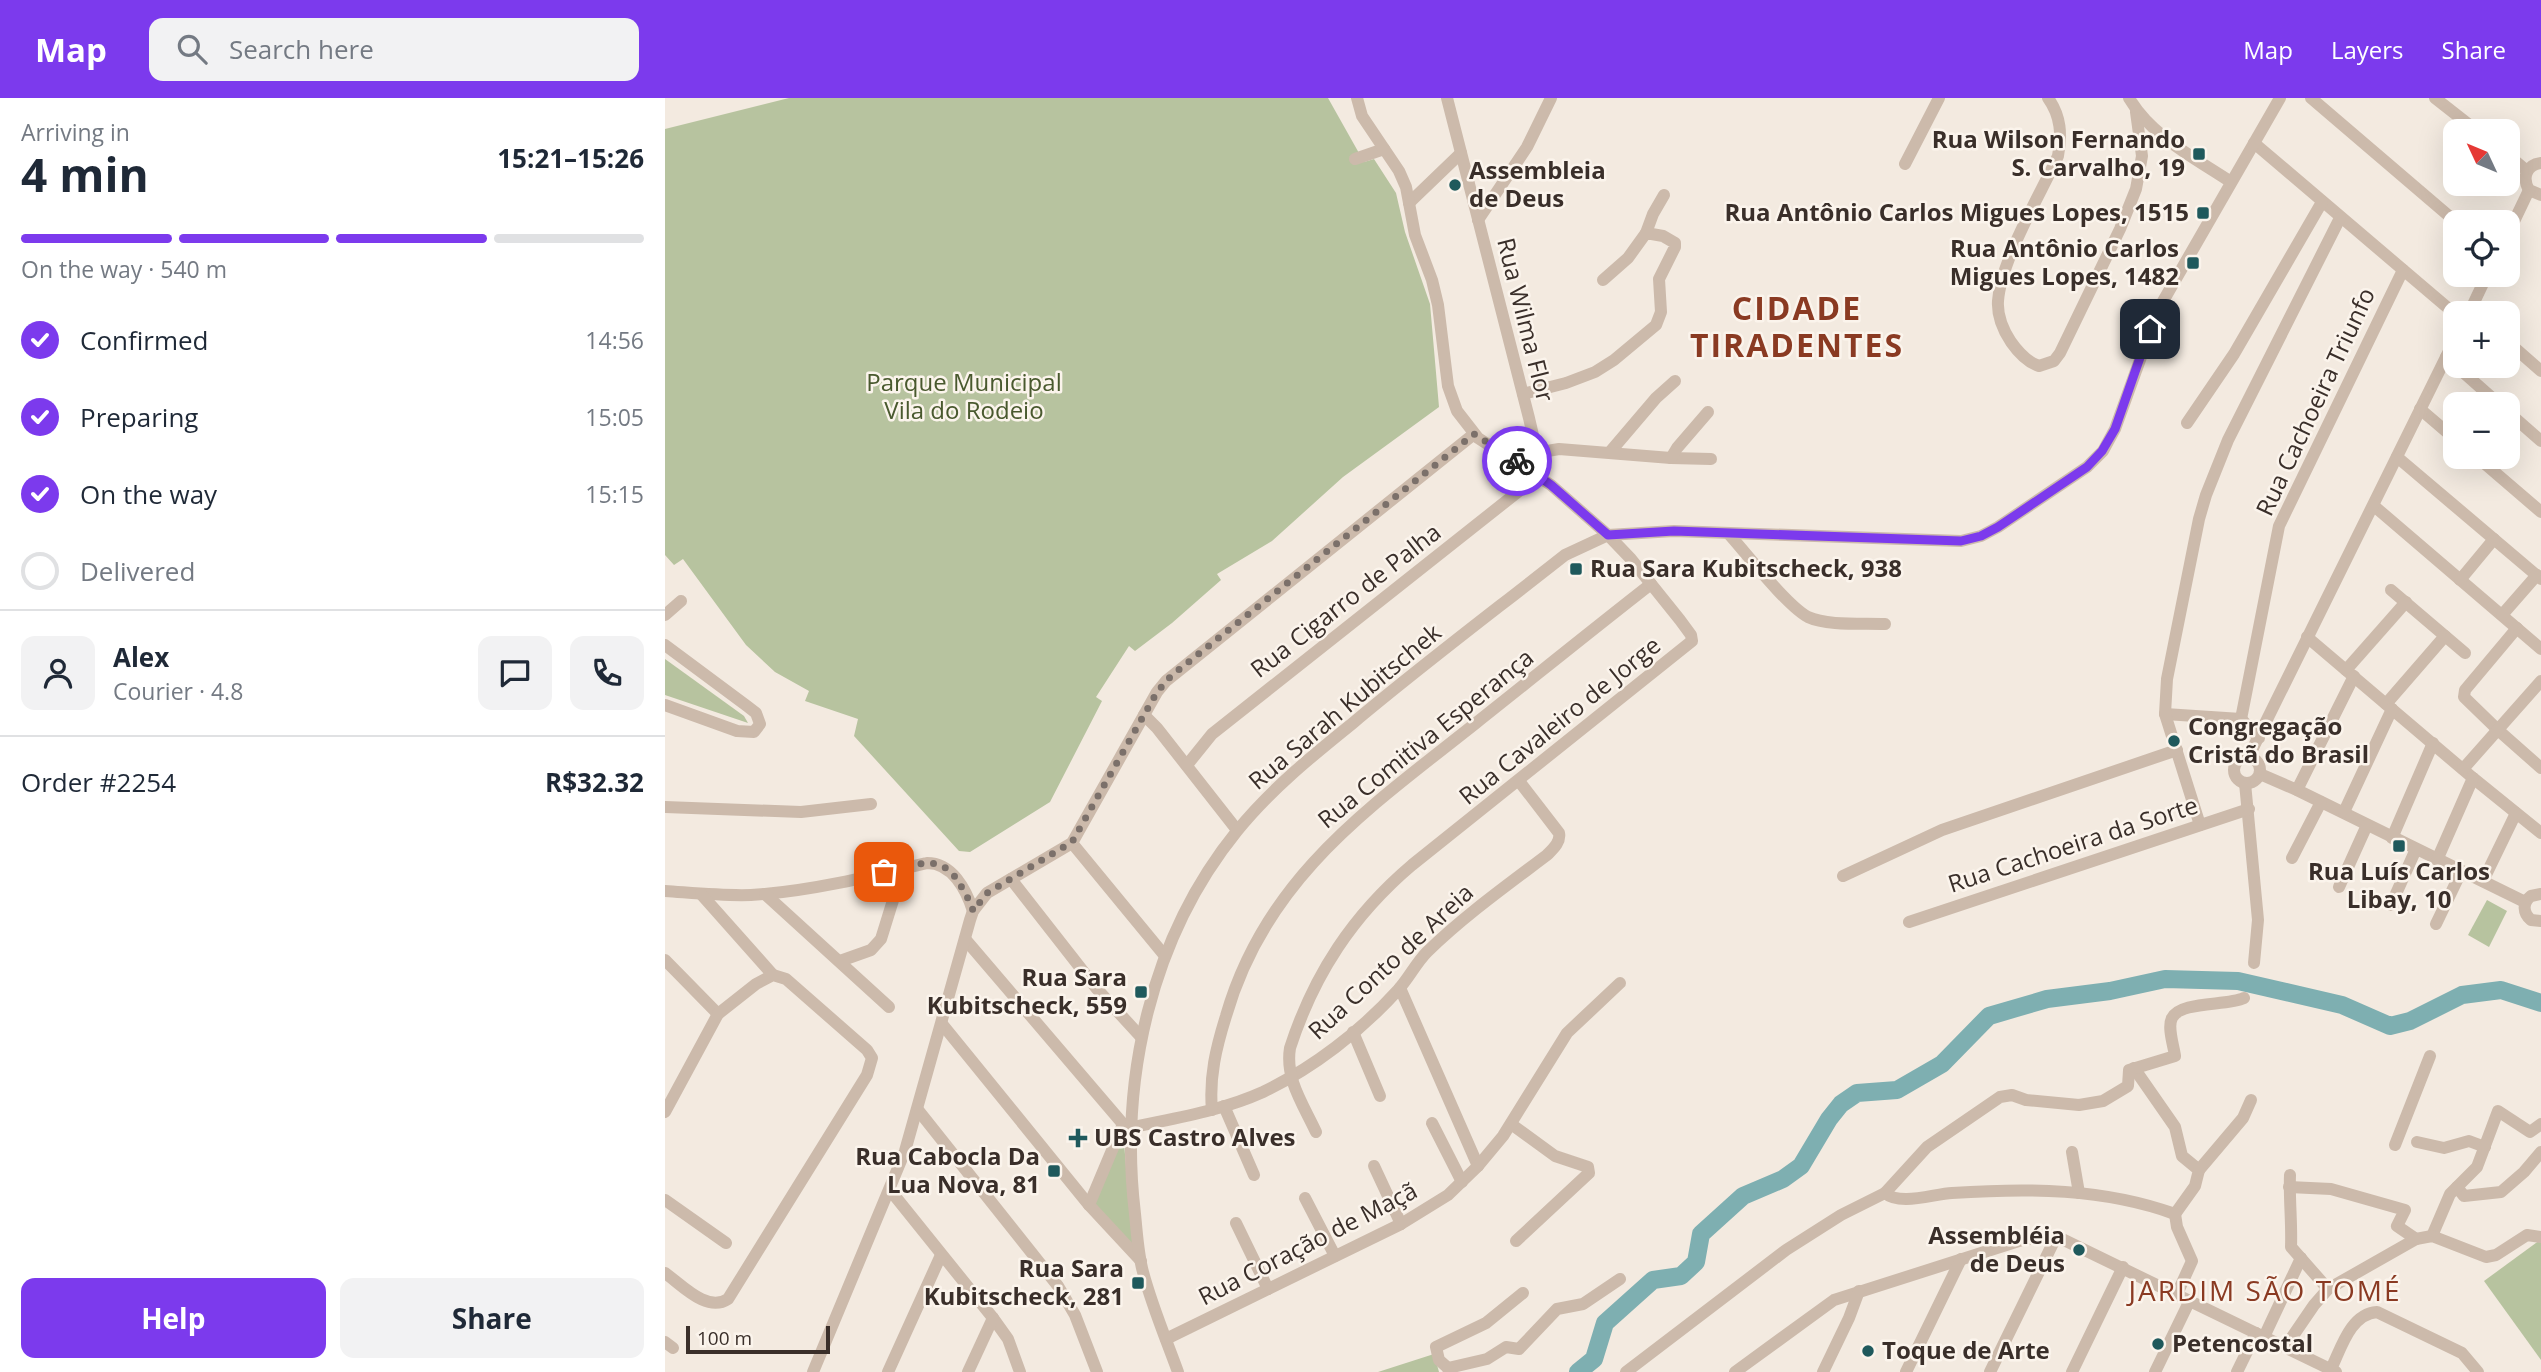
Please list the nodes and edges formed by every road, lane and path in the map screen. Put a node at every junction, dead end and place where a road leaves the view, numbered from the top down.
1 (1357, 98) edge
2 (1447, 98) edge
3 (1551, 98) edge
4 (1939, 98) edge
5 (2047, 98) edge
6 (2129, 98) edge
7 (2280, 98) edge
8 (2311, 98) edge
9 (2435, 98) edge
10 (2136, 112) junction
11 (2462, 119) edge
12 (2254, 143) junction
13 (1384, 149) junction
14 (1461, 153) junction
15 (1355, 159) dead end
16 (2541, 163) edge
17 (1905, 164) dead end
18 (2520, 165) edge
19 (2527, 171) junction
20 (2231, 182) junction
21 (2535, 193) edge
22 (1664, 195) dead end
23 (2322, 202) junction
24 (1409, 203) junction
25 (2443, 211) edge
26 (2520, 215) edge
27 (2340, 218) junction
28 (1478, 220) junction
29 (1646, 233) junction
30 (2403, 271) junction
31 (1603, 279) dead end
32 (2443, 304) edge
33 (2520, 353) edge
34 (2443, 361) edge
35 (2541, 371) edge
36 (2474, 378) edge
37 (1675, 382) dead end
38 (2488, 392) edge
39 (1523, 394) junction
40 (2420, 409) junction
41 (1708, 412) dead end
42 (2187, 422) dead end
43 (2520, 425) edge
44 (2443, 429) edge
45 (1474, 434) junction
46 (2541, 441) edge
47 (1536, 453) junction
48 (1610, 453) junction
49 (2397, 457) junction
50 (1671, 458) junction
51 (1711, 459) dead end
52 (2491, 469) edge
53 (1534, 472) junction
54 (2374, 506) junction
55 (2541, 512) edge
56 (1728, 533) junction
57 (1608, 535) junction
58 (2494, 538) junction
59 (2539, 577) edge
60 (2460, 580) junction
61 (1651, 584) junction
62 (2391, 590) dead end
63 (681, 601) dead end
64 (2406, 602) junction
65 (665, 615) edge
66 (2502, 615) junction
67 (1885, 624) dead end
68 (2517, 628) junction
69 (2445, 636) junction
70 (2307, 637) junction
71 (665, 645) edge
72 (2541, 649) edge
73 (2465, 653) dead end
74 (2350, 673) junction
75 (2541, 681) edge
76 (665, 705) edge
77 (2389, 706) junction
78 (2165, 714) junction
79 (1144, 715) junction
80 (2241, 719) junction
81 (2498, 730) junction
82 (2259, 737) junction
83 (2433, 743) junction
84 (2177, 750) junction
85 (2249, 756) junction
86 (2539, 761) edge
87 (1187, 765) junction
88 (2463, 769) junction
89 (2260, 774) junction
90 (2473, 778) junction
91 (1519, 780) junction
92 (2245, 783) junction
93 (2297, 790) junction
94 (2321, 802) junction
95 (871, 804) dead end
96 (665, 807) edge
97 (2249, 809) junction
98 (2344, 812) junction
99 (2516, 813) junction
100 (2200, 825) junction
101 (2367, 825) junction
102 (1237, 830) junction
103 (2541, 833) edge
104 (2392, 838) junction
105 (1072, 842) junction
106 (2416, 849) junction
107 (2291, 858) dead end
108 (2437, 860) junction
109 (903, 868) junction
110 (2461, 872) junction
111 (1843, 876) dead end
112 (1011, 879) junction
113 (2483, 881) junction
114 (2339, 887) dead end
115 (665, 891) edge
116 (701, 894) junction
117 (765, 894) junction
118 (2541, 894) edge
119 (2525, 902) junction
120 (2391, 905) dead end
121 (973, 911) junction
122 (1909, 922) dead end
123 (2436, 924) dead end
124 (2533, 924) edge
125 (965, 939) junction
126 (1165, 956) junction
127 (665, 960) edge
128 (840, 961) junction
129 (2255, 963) dead end
130 (773, 975) junction
131 (1620, 983) dead end
132 (1400, 988) junction
133 (2244, 998) dead end
134 (889, 1007) dead end
135 (718, 1014) junction
136 (942, 1024) junction
137 (1353, 1032) junction
138 (1141, 1037) junction
139 (2430, 1056) dead end
140 (2134, 1068) junction
141 (1291, 1077) junction
142 (1380, 1096) dead end
143 (2251, 1101) dead end
144 (1218, 1108) junction
145 (918, 1110) junction
146 (665, 1112) edge
147 (1431, 1123) dead end
148 (1511, 1124) junction
149 (2541, 1124) edge
150 (1126, 1126) junction
151 (1316, 1132) dead end
152 (2417, 1142) dead end
153 (2395, 1145) dead end
154 (2485, 1147) junction
155 (2072, 1152) dead end
156 (2541, 1152) edge
157 (1374, 1166) dead end
158 (1478, 1167) junction
159 (2199, 1170) junction
160 (1254, 1175) dead end
161 (1462, 1182) junction
162 (2457, 1187) junction
163 (890, 1190) junction
164 (1885, 1193) junction
165 (2079, 1193) junction
166 (1305, 1198) dead end
167 (665, 1200) edge
168 (1089, 1205) junction
169 (2175, 1214) junction
170 (1236, 1223) dead end
171 (1401, 1224) junction
172 (2432, 1236) junction
173 (2056, 1237) junction
174 (2541, 1237) edge
175 (2416, 1239) junction
176 (1517, 1241) dead end
177 (726, 1243) dead end
178 (941, 1255) junction
179 (1335, 1256) junction
180 (2301, 1258) junction
181 (1961, 1259) junction
182 (1141, 1261) junction
183 (2123, 1267) junction
184 (665, 1273) edge
185 (1620, 1279) dead end
186 (1268, 1289) junction
187 (2328, 1289) junction
188 (1859, 1291) junction
189 (1523, 1293) dead end
190 (2177, 1294) junction
191 (2190, 1300) junction
192 (993, 1318) junction
193 (2260, 1335) junction
194 (1166, 1339) junction
195 (2285, 1346) junction
196 (1448, 1370) edge
197 (2328, 1370) edge
198 (813, 1372) edge
199 (888, 1372) edge
200 (968, 1372) edge
201 (1020, 1372) edge
202 (1097, 1372) edge
203 (1178, 1372) edge
204 (1626, 1372) edge
205 (1735, 1372) edge
206 (1823, 1372) edge
207 (1906, 1372) edge
208 (1990, 1372) edge
209 (2072, 1372) edge
210 (2155, 1372) edge
211 (2237, 1372) edge
212 (2478, 1372) edge

1 - 13 street
2 - 14 street, Rua Wilma Flor
3 - 28 street
4 - 17 street
5 - 10 street
6 - 10 street
7 - 12 street
8 - 25 street
9 - 11 street
10 - 20 street
12 - 20 street
12 - 23 street
13 - 15 street
13 - 24 street
14 - 24 street
14 - 28 street, Rua Wilma Flor
16 - 19 street
18 - 19 street
19 - 21 street
20 - 56 street
21 - 26 street
22 - 29 street
23 - 27 street
23 - 42 street
24 - 45 street
27 - 30 street
27 - 78 street
28 - 39 street, Rua Wilma Flor
29 - 31 street
29 - 39 street
30 - 32 street
30 - 80 street, Rua Cachoeira Triunfo
33 - 35 street
34 - 40 street
36 - 38 street
37 - 48 street
39 - 47 street, Rua Wilma Flor
40 - 44 street
40 - 49 street
41 - 50 street
43 - 46 street
45 - 53 street, Rua Cavaleiro de Jorge
45 - 79 street
47 - 48 street
47 - 53 street, Rua Wilma Flor
48 - 50 street
49 - 54 street
49 - 58 street
50 - 51 street
52 - 55 street
53 - 57 street, Rua Cavaleiro de Jorge
53 - 87 street, Rua Cigarro de Palha
54 - 60 street
54 - 70 street
56 - 57 street
56 - 67 street
57 - 61 street, Rua Cavaleiro de Jorge
57 - 102 street, Rua Sarah Kubitschek
58 - 59 street
58 - 60 street
59 - 66 street
60 - 66 street
61 - 91 street, Rua Cavaleiro de Jorge
61 - 144 street, Rua Comitiva Esperança
62 - 64 street
63 - 65 street
64 - 69 street
64 - 74 street
66 - 68 street
68 - 72 street
68 - 81 street
69 - 73 street
69 - 77 street
70 - 74 street
70 - 82 street
71 - 76 street
74 - 77 street
74 - 93 street
75 - 81 street
77 - 83 street
77 - 98 street
78 - 80 street
78 - 84 street
79 - 87 street
79 - 105 street
80 - 82 street
81 - 86 street
81 - 88 street
82 - 85 street
83 - 88 street
83 - 104 street
84 - 100 street
84 - 111 street
85 - 89 street
85 - 92 street
87 - 102 street
88 - 90 street
89 - 92 street
89 - 93 street
90 - 99 street
90 - 108 street
91 - 132 street, Rua Conto de Areia
91 - 141 street, Rua Cavaleiro de Jorge
92 - 97 street
93 - 94 street
94 - 98 street
94 - 107 street
95 - 96 street
97 - 100 street, Rua Cachoeira da Sorte
97 - 129 street
98 - 101 street
99 - 103 street
99 - 113 street
100 - 122 street, Rua Cachoeira da Sorte
101 - 104 street
101 - 114 street
102 - 126 street, Rua Sarah Kubitschek
104 - 106 street
105 - 112 street
105 - 126 street
106 - 108 street
106 - 120 street
108 - 110 street
109 - 117 street
109 - 121 street
109 - 128 street
110 - 113 street
110 - 123 street
112 - 121 street
112 - 138 street
113 - 119 street
115 - 116 street
116 - 117 street
116 - 130 street
117 - 128 street
118 - 119 street
119 - 124 street
121 - 125 street
125 - 136 street
125 - 150 street
126 - 138 street, Rua Sarah Kubitschek
127 - 135 street
128 - 134 street
130 - 135 street
130 - 184 street
131 - 148 street, Rua Coração de Maçã
132 - 137 street, Rua Conto de Areia
132 - 158 street
133 - 140 street
135 - 146 street
136 - 145 street
136 - 168 street
137 - 141 street, Rua Conto de Areia
137 - 142 street
138 - 150 street, Rua Sarah Kubitschek
139 - 153 street
140 - 159 street
140 - 164 street
141 - 144 street, Rua Conto de Areia
141 - 151 street
143 - 159 street
144 - 150 street, Rua Conto de Areia
144 - 160 street
145 - 163 street
145 - 202 street
147 - 161 street
148 - 158 street, Rua Coração de Maçã
148 - 176 street
149 - 154 street
150 - 168 street
150 - 182 street, Rua Sarah Kubitschek
152 - 154 street
154 - 162 street
155 - 165 street
156 - 162 street
157 - 171 street
158 - 161 street, Rua Coração de Maçã
159 - 169 street
161 - 171 street, Rua Coração de Maçã
162 - 172 street
163 - 178 street
163 - 198 street
164 - 165 street
164 - 204 street
165 - 169 street
166 - 179 street
167 - 177 street
168 - 182 street
169 - 190 street
170 - 186 street
171 - 179 street, Rua Coração de Maçã
172 - 174 street
172 - 175 street
173 - 181 street
173 - 183 street
173 - 208 street
175 - 180 street
175 - 187 street
178 - 192 street
178 - 199 street
179 - 186 street, Rua Coração de Maçã
180 - 187 street
180 - 193 street
181 - 188 street
181 - 207 street
182 - 194 street, Rua Sarah Kubitschek
183 - 190 street
183 - 209 street
185 - 196 street
186 - 194 street, Rua Coração de Maçã
187 - 195 street
188 - 205 street
188 - 206 street
189 - 196 street
190 - 191 street
191 - 193 street
191 - 210 street
192 - 200 street
192 - 201 street
193 - 195 street
193 - 211 street
194 - 203 street, Rua Sarah Kubitschek
195 - 197 street
197 - 212 street

